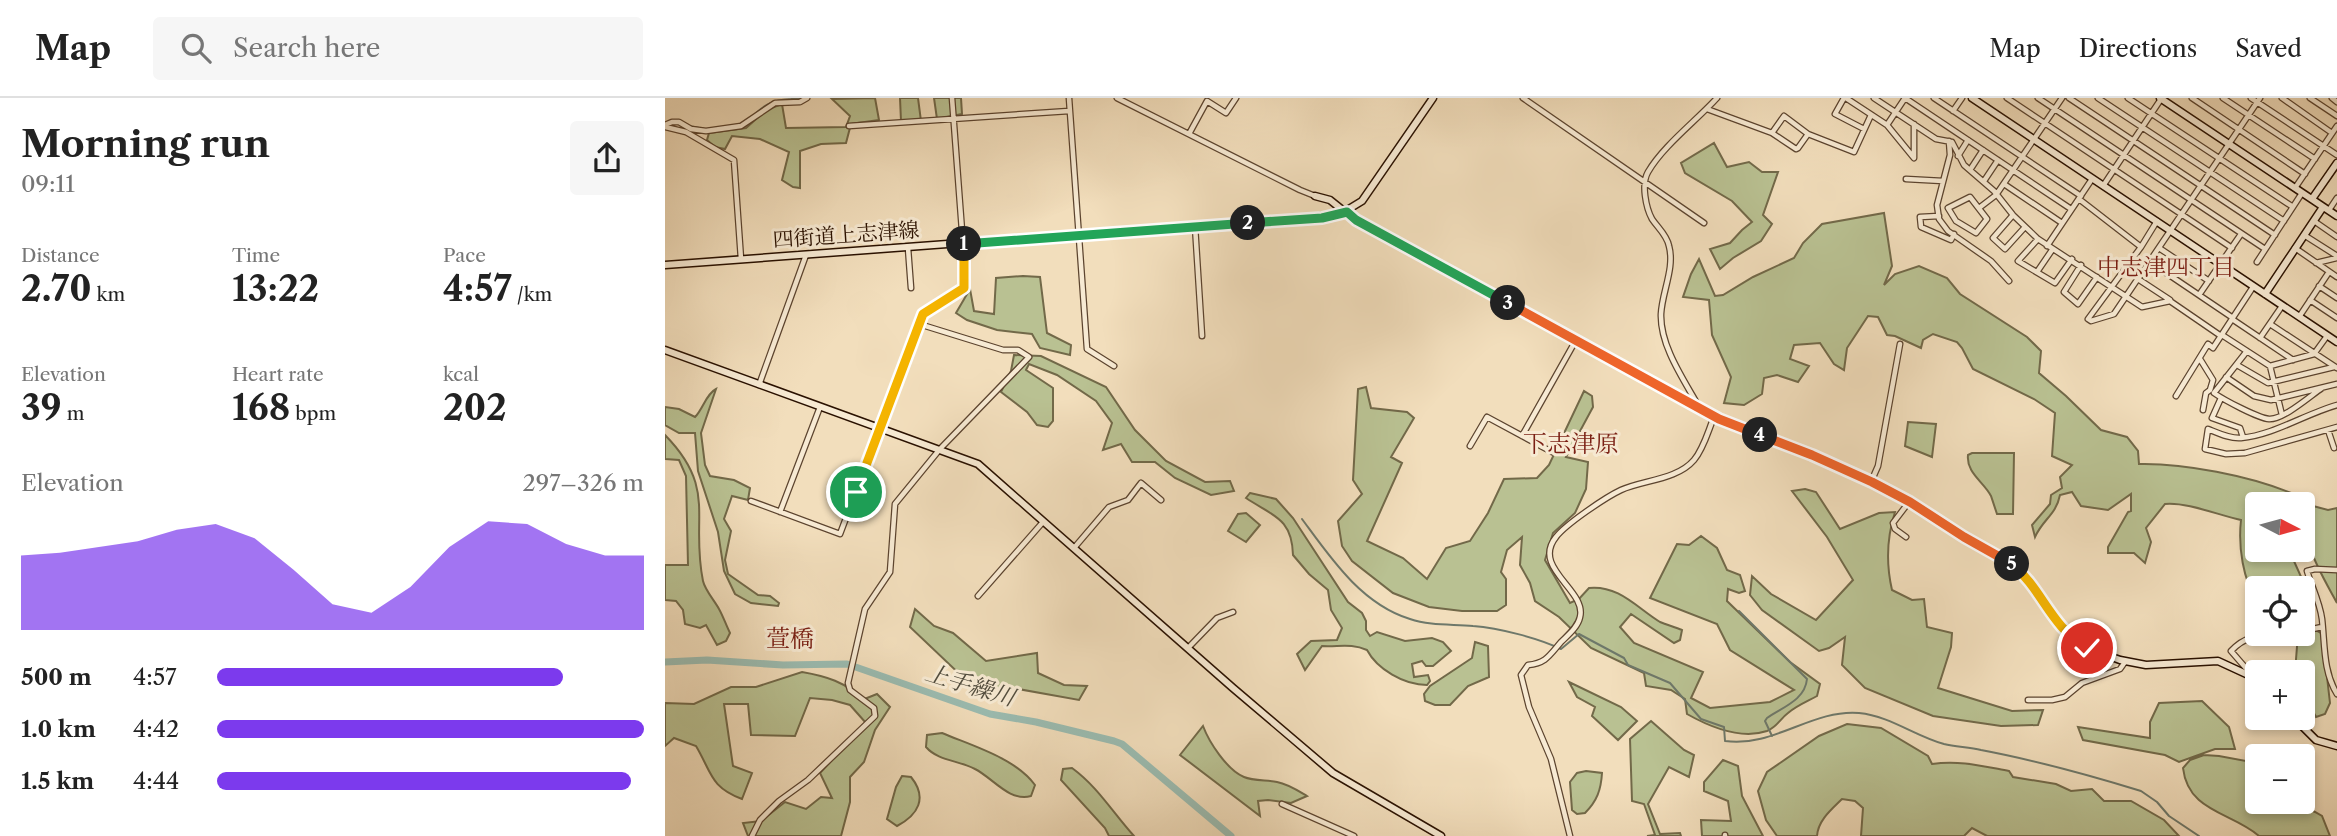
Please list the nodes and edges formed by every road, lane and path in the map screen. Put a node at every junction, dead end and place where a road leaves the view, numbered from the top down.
1 (807, 98) edge
2 (953, 98) edge
3 (1069, 98) edge
4 (1117, 98) edge
5 (1236, 98) edge
6 (1433, 98) edge
7 (1523, 98) edge
8 (1717, 98) edge
9 (1845, 98) edge
10 (1874, 98) edge
11 (1905, 98) edge
12 (1934, 98) edge
13 (1962, 98) edge
14 (1972, 98) edge
15 (2007, 98) edge
16 (2038, 98) edge
17 (2062, 98) edge
18 (2069, 98) edge
19 (2098, 98) edge
20 (2128, 98) edge
21 (2161, 98) edge
22 (2192, 98) edge
23 (2223, 98) edge
24 (2251, 98) edge
25 (2281, 98) edge
26 (2310, 98) edge
27 (2332, 98) edge
28 (1127, 100) edge
29 (2259, 100) edge
30 (2337, 102) edge
31 (1707, 109) junction
32 (2054, 109) junction
33 (1069, 111) junction
34 (1953, 111) junction
35 (1895, 112) junction
36 (2151, 113) junction
37 (1871, 115) junction
38 (2248, 115) junction
39 (2337, 116) edge
40 (954, 119) junction
41 (2045, 123) junction
42 (1914, 124) junction
43 (1887, 125) junction
44 (665, 126) edge
45 (849, 126) dead end
46 (2337, 126) edge
47 (2142, 127) junction
48 (1864, 129) junction
49 (2239, 129) junction
50 (1772, 133) junction
51 (2332, 133) junction
52 (1189, 134) junction
53 (1808, 134) junction
54 (1968, 140) junction
55 (2034, 140) junction
56 (1949, 141) junction
57 (2133, 141) junction
58 (2229, 144) junction
59 (2323, 146) junction
60 (1983, 150) junction
61 (2123, 155) junction
62 (2337, 155) edge
63 (1958, 156) junction
64 (2022, 157) junction
65 (2220, 158) junction
66 (2315, 159) junction
67 (1998, 160) junction
68 (2337, 163) edge
69 (2114, 169) junction
70 (1970, 170) junction
71 (2013, 170) junction
72 (2211, 171) junction
73 (2305, 174) junction
74 (1906, 179) dead end
75 (2092, 179) junction
76 (1943, 181) junction
77 (1984, 181) junction
78 (1645, 182) junction
79 (2004, 184) junction
80 (2103, 186) junction
81 (2201, 186) junction
82 (2295, 188) junction
83 (2302, 193) junction
84 (1996, 195) junction
85 (1315, 196) joint
86 (2080, 197) junction
87 (2337, 198) edge
88 (2312, 199) junction
89 (2191, 200) junction
90 (2293, 207) junction
91 (1979, 208) junction
92 (2071, 209) junction
93 (2326, 209) junction
94 (1347, 212) junction
95 (2182, 214) junction
96 (2013, 215) junction
97 (1939, 216) junction
98 (2337, 216) edge
99 (2157, 221) junction
100 (2284, 221) junction
101 (2313, 221) junction
102 (1705, 223) dead end
103 (2062, 223) junction
104 (1195, 226) junction
105 (2025, 227) junction
106 (2171, 231) junction
107 (2241, 233) junction
108 (1954, 234) junction
109 (2304, 234) junction
110 (1079, 235) junction
111 (2275, 235) junction
112 (2337, 237) edge
113 (2038, 239) junction
114 (963, 244) junction
115 (2047, 246) junction
116 (2141, 247) junction
117 (908, 248) junction
118 (2159, 248) junction
119 (2232, 248) junction
120 (2295, 248) junction
121 (2265, 249) junction
122 (2052, 250) junction
123 (806, 255) junction
124 (2337, 257) edge
125 (2072, 259) junction
126 (741, 260) junction
127 (2150, 262) junction
128 (2257, 262) dead end
129 (2315, 263) junction
130 (2221, 264) junction
131 (665, 265) edge
132 (2081, 265) junction
133 (2037, 272) junction
134 (2329, 272) junction
135 (2097, 277) junction
136 (2337, 277) edge
137 (2138, 279) junction
138 (2009, 281) dead end
139 (2209, 281) junction
140 (2110, 286) junction
141 (2319, 286) junction
142 (2253, 287) junction
143 (911, 288) dead end
144 (2265, 294) junction
145 (2199, 295) junction
146 (2127, 297) junction
147 (2337, 298) edge
148 (2310, 300) junction
149 (2170, 301) junction
150 (2282, 306) junction
151 (2299, 317) junction
152 (2337, 318) edge
153 (2233, 319) junction
154 (919, 324) junction
155 (2270, 324) junction
156 (2222, 335) junction
157 (1202, 336) dead end
158 (2327, 336) junction
159 (2260, 338) junction
160 (1576, 340) junction
161 (2337, 342) edge
162 (1900, 344) dead end
163 (665, 350) edge
164 (2247, 351) junction
165 (2314, 354) junction
166 (2200, 358) junction
167 (2293, 360) junction
168 (2237, 365) junction
169 (1114, 366) dead end
170 (2270, 366) junction
171 (2335, 368) edge
172 (2226, 377) junction
173 (2273, 383) junction
174 (2337, 384) edge
175 (759, 385) junction
176 (2322, 388) junction
177 (2212, 392) junction
178 (2176, 396) dead end
179 (2221, 398) junction
180 (2277, 399) junction
181 (2337, 405) edge
182 (820, 407) junction
183 (1701, 410) junction
184 (2203, 410) dead end
185 (2282, 415) junction
186 (1714, 416) junction
187 (2337, 427) edge
188 (880, 428) junction
189 (2328, 430) junction
190 (1522, 436) junction
191 (2243, 438) junction
192 (1470, 446) dead end
193 (2334, 448) dead end
194 (940, 449) junction
195 (1552, 452) dead end
196 (1871, 482) junction
197 (751, 500) dead end
198 (1161, 500) dead end
199 (1909, 502) junction
200 (780, 512) junction
201 (1042, 522) junction
202 (1906, 537) dead end
203 (1073, 548) junction
204 (2337, 570) edge
205 (978, 596) dead end
206 (1233, 612) dead end
207 (2322, 627) junction
208 (2315, 628) edge
209 (2245, 639) edge
210 (1188, 648) junction
211 (2125, 662) junction
212 (2245, 667) edge
213 (2245, 673) edge
214 (2337, 694) edge
215 (2028, 700) dead end
216 (2306, 730) edge
217 (2337, 746) edge
218 (1282, 804) dead end
219 (752, 836) edge
220 (1354, 836) edge
221 (1439, 836) edge
222 (1570, 836) edge

1 - 44 street
2 - 40 street
3 - 33 street
4 - 28 street
5 - 52 street
6 - 94 street
7 - 78 street
8 - 31 street
9 - 37 street
9 - 48 street
10 - 35 street
11 - 35 street
11 - 54 street
12 - 34 street
13 - 34 street
14 - 55 street
15 - 41 street
16 - 32 street
17 - 32 street
18 - 57 street
19 - 47 street
20 - 36 street
21 - 36 street
21 - 58 street
22 - 49 street
23 - 38 street
24 - 29 street
25 - 51 street
26 - 39 street
27 - 30 street
28 - 52 street
29 - 38 street
29 - 59 street
31 - 50 street
31 - 78 street
32 - 41 street
32 - 61 street
33 - 40 street
33 - 110 street
34 - 64 street
35 - 42 street
35 - 43 street
36 - 47 street
36 - 65 street
37 - 43 street
37 - 48 street
38 - 49 street
38 - 66 street
40 - 45 street
40 - 114 street
41 - 55 street
41 - 69 street
42 - 43 street
42 - 56 street
44 - 126 street
46 - 51 street
47 - 57 street
47 - 72 street
48 - 53 street
49 - 58 street
49 - 73 street
50 - 53 street
50 - 53 street
51 - 59 street
52 - 85 street
54 - 60 street
54 - 63 street
55 - 64 street
55 - 75 street
56 - 63 street
56 - 76 street
57 - 61 street
57 - 81 street
58 - 65 street
58 - 82 street
59 - 62 street
59 - 66 street
60 - 67 street
60 - 70 street
61 - 69 street
61 - 89 street
63 - 70 street
64 - 71 street
64 - 86 street
65 - 72 street
65 - 90 street
66 - 73 street
67 - 71 street
67 - 77 street
68 - 88 street
69 - 80 street
69 - 95 street
70 - 77 street
71 - 79 street
71 - 92 street
72 - 81 street
72 - 100 street
73 - 82 street
74 - 76 street
75 - 80 street
75 - 86 street
76 - 97 street
77 - 84 street
78 - 102 street
78 - 183 street
79 - 84 street
79 - 103 street
80 - 99 street
81 - 89 street
81 - 111 street
82 - 83 street
83 - 88 street
83 - 90 street
84 - 91 street
84 - 96 street
85 - 94 street
86 - 92 street
86 - 116 street
87 - 93 street
88 - 93 street
89 - 95 street
89 - 107 street
90 - 100 street
91 - 91 street
92 - 103 street
93 - 98 street
93 - 101 street
94 - 104 street, 四街道上志津線
94 - 160 street
95 - 106 street
95 - 119 street
96 - 105 street
96 - 105 street
97 - 108 street
97 - 108 street
99 - 106 street
99 - 116 street
100 - 111 street
101 - 109 street
101 - 112 street
103 - 115 street
104 - 110 street, 四街道上志津線
104 - 157 street
105 - 113 street
106 - 118 street
106 - 130 street
107 - 119 street
107 - 121 street
108 - 138 street
109 - 120 street
109 - 124 street
110 - 114 street, 四街道上志津線
110 - 169 street
111 - 121 street
113 - 115 street
113 - 133 street
114 - 117 street, 四街道上志津線
114 - 154 street
115 - 122 street
116 - 140 street
117 - 123 street, 四街道上志津線
117 - 143 street
118 - 127 street
118 - 139 street
119 - 130 street
120 - 129 street
120 - 144 street
121 - 128 street
122 - 125 street
122 - 133 street
123 - 126 street, 四街道上志津線
123 - 175 street
124 - 129 street
125 - 132 street
125 - 133 street
126 - 131 street, 四街道上志津線
127 - 137 street
127 - 145 street
129 - 134 street
130 - 139 street
130 - 142 street
132 - 135 street
132 - 135 street
134 - 136 street
134 - 141 street
135 - 140 street
137 - 146 street
137 - 149 street
139 - 145 street
140 - 146 street
140 - 146 street
141 - 147 street
141 - 148 street
142 - 144 street
142 - 153 street
144 - 150 street
145 - 153 street
146 - 149 street
148 - 151 street
148 - 152 street
149 - 156 street
150 - 151 street
150 - 155 street
151 - 158 street
153 - 156 street
153 - 159 street
154 - 188 street
154 - 194 street
155 - 159 street
155 - 165 street
156 - 164 street
156 - 166 street
158 - 161 street
158 - 165 street
159 - 167 street
160 - 183 street
160 - 190 street
162 - 196 street
163 - 175 street
164 - 168 street
164 - 170 street
165 - 167 street
165 - 171 street
166 - 177 street
166 - 178 street
167 - 170 street
168 - 172 street
168 - 173 street
170 - 173 street
171 - 173 street
172 - 177 street
172 - 180 street
173 - 180 street
174 - 176 street
175 - 182 street
176 - 180 street
176 - 185 street
177 - 179 street
177 - 184 street
179 - 185 street
179 - 191 street
180 - 185 street
181 - 191 street
182 - 188 street
182 - 200 street
183 - 186 street
186 - 196 street
186 - 222 street
187 - 189 street
188 - 194 street
188 - 200 street
189 - 191 street
189 - 193 street
190 - 192 street
190 - 195 street
194 - 201 street
194 - 219 street
196 - 199 street
197 - 200 street
198 - 203 street
199 - 202 street
199 - 211 street
201 - 203 street
201 - 205 street
203 - 210 street
204 - 207 street
206 - 210 street
207 - 208 street
207 - 214 street
209 - 212 street
210 - 221 street
211 - 213 street
211 - 215 street
216 - 217 street
218 - 220 street

